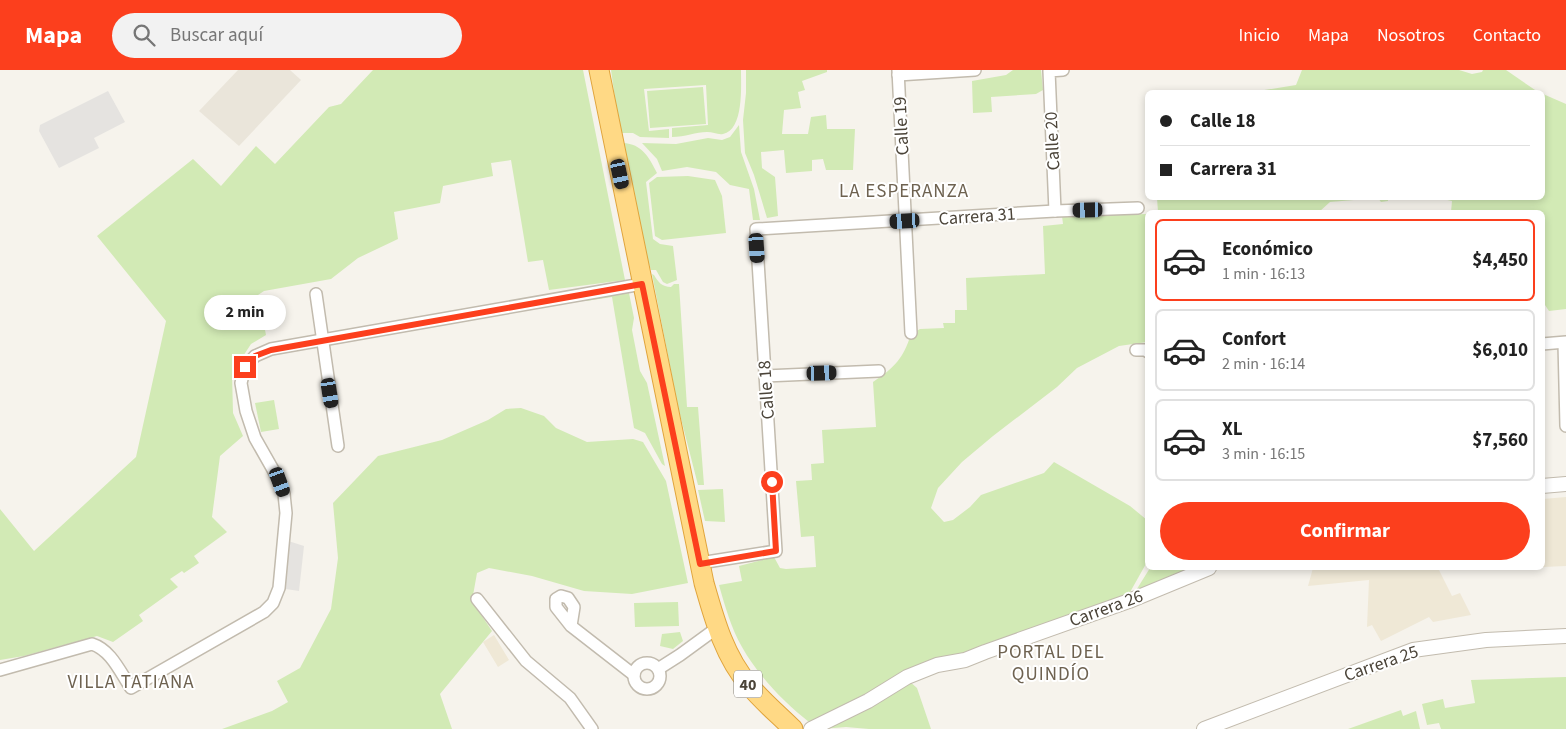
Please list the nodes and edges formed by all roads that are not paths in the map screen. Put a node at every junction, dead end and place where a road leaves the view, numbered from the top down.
1 (599, 70) edge
2 (975, 70) edge
3 (1063, 70) edge
4 (1049, 71) edge
5 (898, 72) edge
6 (1138, 208) dead end
7 (1055, 210) junction
8 (905, 221) junction
9 (756, 229) joint
10 (642, 284) junction
11 (316, 294) dead end
12 (911, 333) dead end
13 (322, 340) junction
14 (1565, 343) edge
15 (1545, 344) edge
16 (879, 371) dead end
17 (765, 376) junction
18 (1566, 426) edge
19 (338, 446) dead end
20 (1566, 484) edge
21 (1545, 486) edge
22 (700, 564) junction
23 (1204, 570) edge
24 (477, 599) dead end
25 (571, 626) dead end
26 (717, 628) junction
27 (1566, 636) edge
28 (658, 669) junction
29 (0, 670) edge
30 (634, 675) junction
31 (592, 729) edge
32 (793, 729) edge
33 (810, 729) edge
34 (1204, 729) edge

1 - 10 highway, 40
2 - 5 street
3 - 4 street
4 - 7 street, Calle 20
5 - 8 street, Calle 19
6 - 7 street, Carrera 31
7 - 8 street, Carrera 31
8 - 9 street, Carrera 31
8 - 12 street, Calle 19
9 - 17 street, Calle 18
10 - 13 street
10 - 22 highway, 40
11 - 13 street
13 - 19 street
13 - 29 street
14 - 15 street
14 - 18 street
16 - 17 street
17 - 22 street, Calle 18
20 - 21 street
22 - 26 highway, 40
23 - 33 street, Carrera 26
24 - 31 street
25 - 30 street
26 - 28 street
26 - 32 highway, 40
27 - 34 street, Carrera 25
28 - 30 street
28 - 30 street

